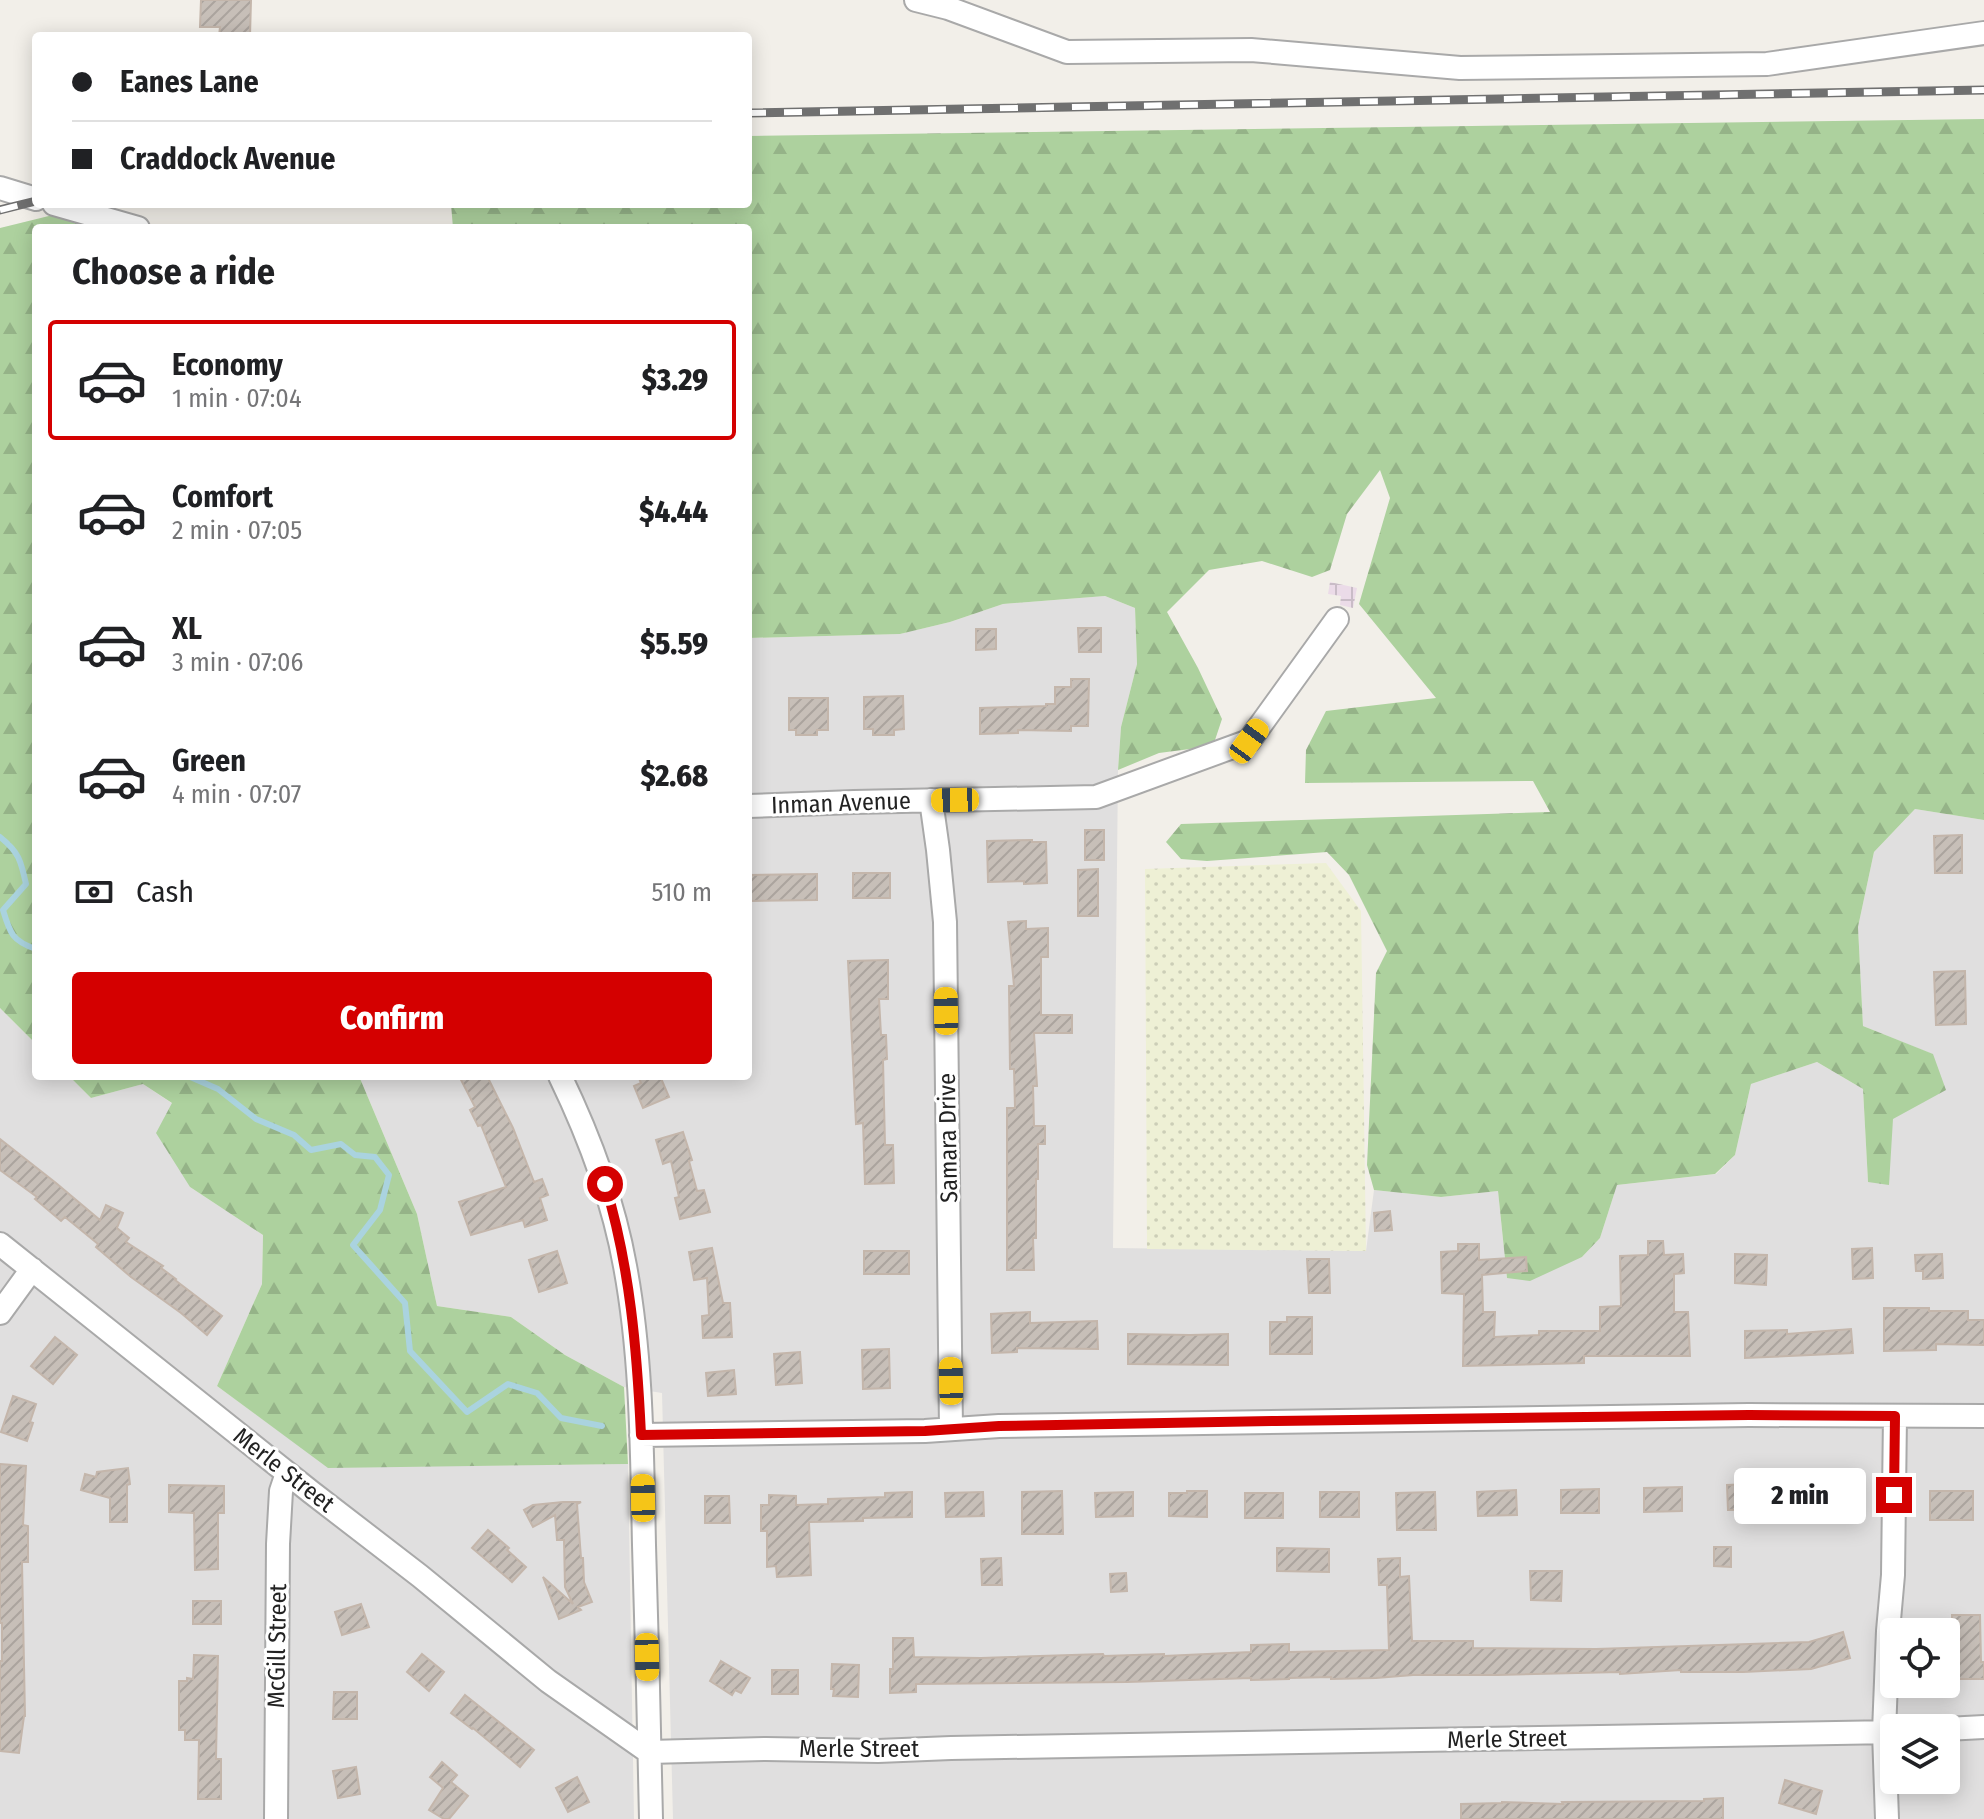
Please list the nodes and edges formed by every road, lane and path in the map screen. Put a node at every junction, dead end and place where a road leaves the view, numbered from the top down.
1 (916, 0) edge
2 (1984, 33) edge
3 (0, 188) edge
4 (32, 198) edge
5 (68, 208) edge
6 (124, 224) edge
7 (1337, 619) dead end
8 (931, 800) junction
9 (752, 806) edge
10 (562, 1080) edge
11 (0, 1244) edge
12 (32, 1269) junction
13 (0, 1313) edge
14 (1895, 1416) junction
15 (1984, 1416) edge
16 (951, 1429) junction
17 (641, 1435) junction
18 (287, 1473) junction
19 (1889, 1714) edge
20 (1984, 1727) edge
21 (1960, 1728) edge
22 (1880, 1732) edge
23 (649, 1752) junction
24 (1888, 1794) edge
25 (276, 1819) edge
26 (651, 1819) edge
27 (1887, 1819) edge

1 - 2 street
3 - 4 street
5 - 6 street
7 - 8 street, Inman Avenue
8 - 9 street, Inman Avenue
8 - 16 street, Samara Drive
10 - 17 street
11 - 12 street, Merle Street
12 - 13 street
12 - 18 street, Merle Street
14 - 15 street
14 - 16 street
14 - 19 street
16 - 17 street
17 - 23 street
18 - 23 street, Merle Street
18 - 25 street, McGill Street
20 - 21 street
22 - 23 street, Merle Street
23 - 26 street
24 - 27 street

